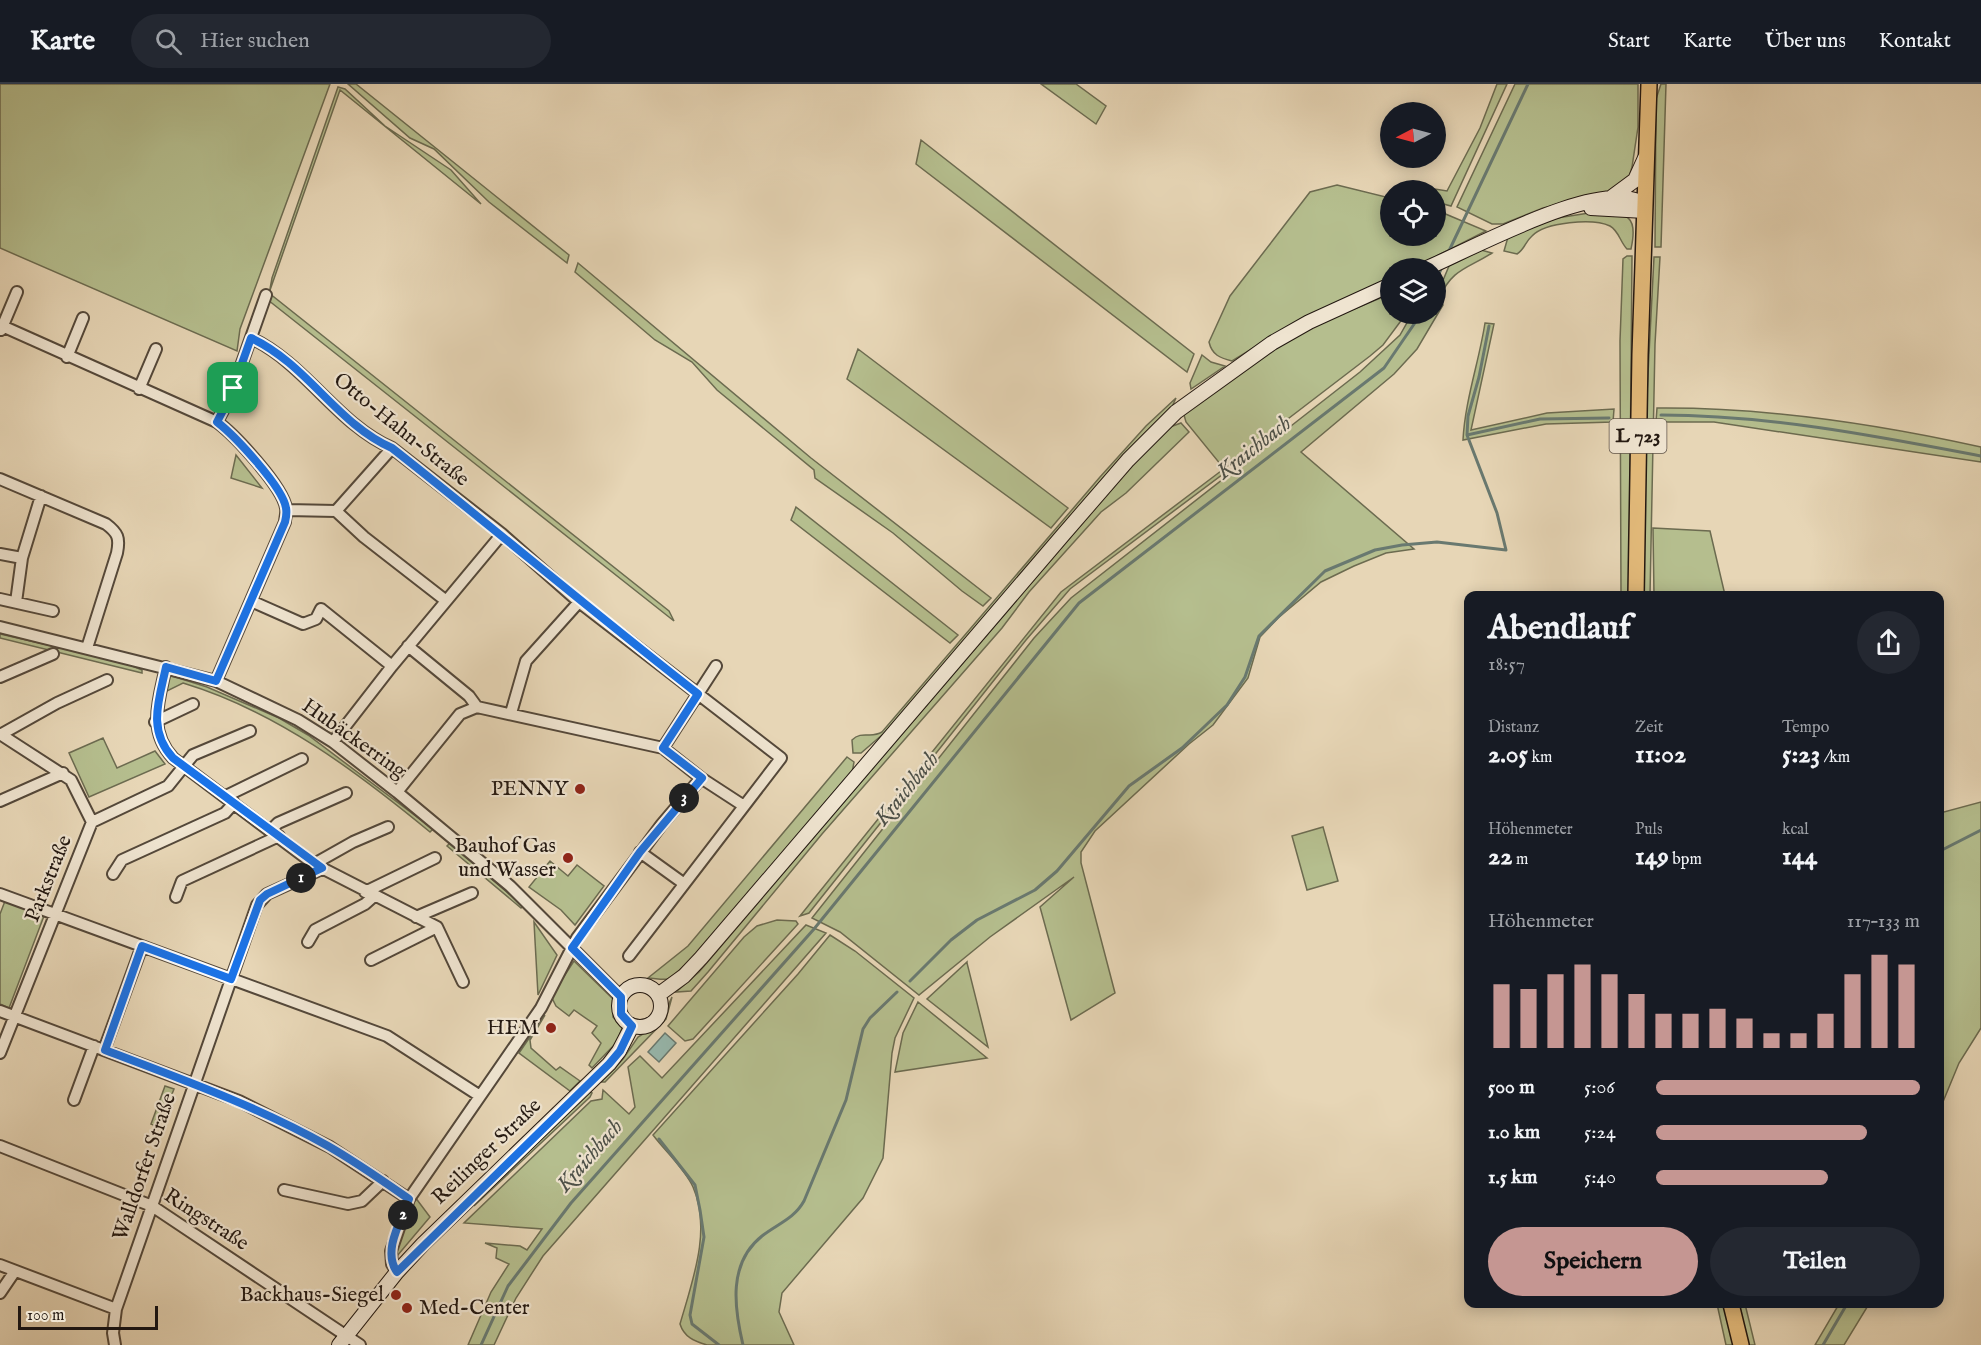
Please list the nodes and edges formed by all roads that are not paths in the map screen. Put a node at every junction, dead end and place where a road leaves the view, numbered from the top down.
1 (1649, 84) edge
2 (1646, 156) junction
3 (1609, 199) junction
4 (1571, 207) junction
5 (1645, 208) junction
6 (1446, 260) edge
7 (1380, 290) edge
8 (17, 292) dead end
9 (266, 295) dead end
10 (83, 318) dead end
11 (1, 328) edge
12 (251, 338) junction
13 (156, 349) dead end
14 (68, 357) junction
15 (139, 389) junction
16 (217, 422) junction
17 (392, 448) junction
18 (0, 479) edge
19 (41, 496) junction
20 (287, 510) junction
21 (336, 511) junction
22 (502, 534) junction
23 (0, 554) edge
24 (22, 558) junction
25 (1636, 591) edge
26 (0, 599) edge
27 (446, 600) junction
28 (251, 601) junction
29 (16, 602) junction
30 (579, 602) junction
31 (53, 610) dead end
32 (0, 627) edge
33 (408, 646) junction
34 (87, 648) junction
35 (53, 654) dead end
36 (392, 666) junction
37 (716, 666) dead end
38 (166, 667) junction
39 (0, 677) edge
40 (107, 680) dead end
41 (216, 681) junction
42 (698, 694) junction
43 (193, 704) dead end
44 (477, 707) junction
45 (511, 713) junction
46 (155, 722) junction
47 (250, 731) dead end
48 (0, 735) edge
49 (333, 742) junction
50 (663, 748) junction
51 (302, 759) dead end
52 (185, 767) junction
53 (63, 773) junction
54 (702, 778) junction
55 (397, 792) junction
56 (346, 793) dead end
57 (230, 800) junction
58 (0, 801) edge
59 (744, 806) junction
60 (92, 822) junction
61 (388, 827) dead end
62 (275, 833) junction
63 (640, 852) junction
64 (435, 858) dead end
65 (318, 866) junction
66 (113, 874) dead end
67 (683, 883) junction
68 (472, 893) dead end
69 (0, 894) edge
70 (370, 894) junction
71 (176, 897) dead end
72 (56, 914) junction
73 (416, 917) junction
74 (437, 927) junction
75 (308, 942) dead end
76 (142, 946) junction
77 (572, 948) junction
78 (629, 956) dead end
79 (371, 960) dead end
80 (231, 979) junction
81 (463, 982) dead end
82 (658, 995) junction
83 (621, 997) junction
84 (0, 1011) edge
85 (15, 1017) junction
86 (632, 1026) junction
87 (99, 1048) junction
88 (0, 1053) edge
89 (194, 1084) junction
90 (480, 1096) junction
91 (74, 1100) dead end
92 (0, 1146) edge
93 (382, 1181) junction
94 (284, 1190) dead end
95 (409, 1199) junction
96 (152, 1206) junction
97 (0, 1265) edge
98 (15, 1271) junction
99 (397, 1272) junction
100 (0, 1293) edge
101 (1732, 1308) edge
102 (116, 1309) junction
103 (113, 1333) junction
104 (342, 1340) edge
105 (106, 1345) edge
106 (115, 1345) edge
107 (360, 1345) edge
108 (1741, 1345) edge

1 - 2 main road, L 723
2 - 3 main road
2 - 5 main road, L 723
3 - 4 main road
3 - 5 main road
4 - 5 main road
4 - 6 main road
5 - 25 main road, L 723
7 - 82 main road
8 - 11 street
9 - 12 street
10 - 14 street
11 - 14 street
12 - 16 street
12 - 17 street, Otto-Hahn-Straße
13 - 15 street
14 - 15 street
15 - 16 street
16 - 20 street
17 - 21 street
17 - 22 street, Otto-Hahn-Straße
18 - 19 street
19 - 24 street
19 - 34 street
20 - 21 street
20 - 28 street
21 - 27 street
22 - 27 street
22 - 30 street, Otto-Hahn-Straße
23 - 24 street
24 - 29 street
26 - 29 street
27 - 33 street
28 - 36 street
28 - 41 street
29 - 31 street
30 - 42 street, Otto-Hahn-Straße
30 - 45 street
32 - 34 street, Hubäckerring
33 - 36 street
33 - 44 street
34 - 38 street, Hubäckerring
35 - 39 street
36 - 49 street
37 - 42 street
38 - 41 street, Hubäckerring
38 - 46 street
40 - 48 street
41 - 49 street, Hubäckerring
42 - 50 street
42 - 59 street, Otto-Hahn-Straße
43 - 46 street
44 - 45 street
44 - 55 street
45 - 50 street
46 - 52 street
47 - 52 street, Parkstraße
48 - 53 street
49 - 55 street, Hubäckerring
50 - 54 street
51 - 57 street
52 - 57 street
52 - 60 street, Parkstraße
53 - 58 street
53 - 60 street
54 - 59 street
54 - 63 street
55 - 77 street, Hubäckerring
56 - 62 street
57 - 62 street
57 - 66 street
59 - 67 street
60 - 72 street, Parkstraße
61 - 65 street, Walldorfer Straße
62 - 65 street
62 - 71 street
63 - 67 street
63 - 77 street
64 - 70 street
65 - 70 street
65 - 80 street, Walldorfer Straße
67 - 78 street
68 - 73 street
69 - 72 street
70 - 73 street
70 - 75 street
72 - 76 street
72 - 85 street, Parkstraße
73 - 74 street
74 - 79 street
74 - 81 street
76 - 80 street
76 - 87 street
77 - 83 street, Hubäckerring
77 - 90 street
80 - 89 street, Walldorfer Straße
80 - 90 street
82 - 83 main road
82 - 86 main road
83 - 86 main road
84 - 85 street
85 - 87 street
85 - 88 street, Parkstraße
86 - 99 main road, Reilinger Straße
87 - 89 street
87 - 91 street
89 - 93 street
89 - 96 street, Walldorfer Straße
90 - 95 street
92 - 96 street, Ringstraße
93 - 94 street
93 - 95 street
95 - 99 street
96 - 102 street, Walldorfer Straße
96 - 104 street, Ringstraße
97 - 98 street
98 - 100 street
98 - 102 street
99 - 104 main road, Reilinger Straße
101 - 108 main road
102 - 103 street, Walldorfer Straße
103 - 105 street
103 - 106 street, Walldorfer Straße
104 - 107 street, Ringstraße

